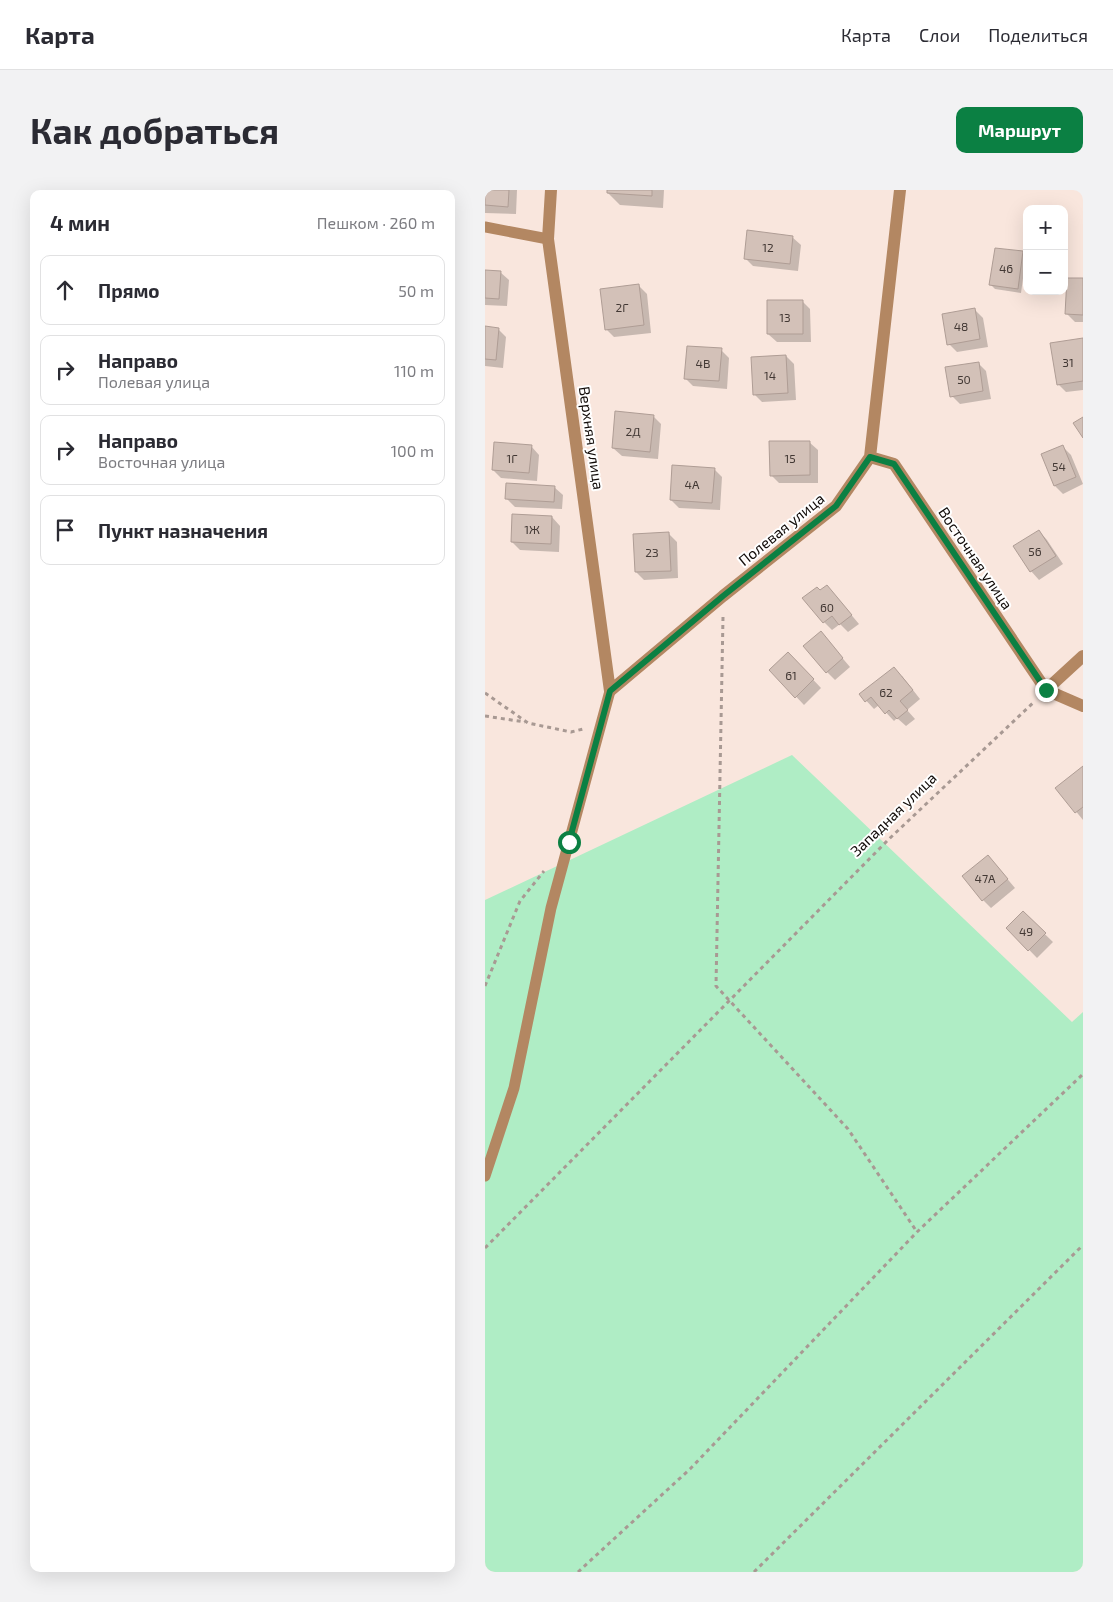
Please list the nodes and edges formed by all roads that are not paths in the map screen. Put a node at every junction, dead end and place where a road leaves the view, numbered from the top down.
1 (551, 190) edge
2 (901, 190) edge
3 (485, 227) edge
4 (548, 239) junction
5 (870, 457) junction
6 (1083, 656) edge
7 (1046, 690) junction
8 (610, 691) junction
9 (1083, 706) edge
10 (485, 1176) edge

1 - 4 street, Верхняя улица
2 - 5 street, Полевая улица
3 - 4 lane
4 - 8 street, Верхняя улица
5 - 7 street, Восточная улица
5 - 8 street, Полевая улица
6 - 7 street
7 - 9 street
8 - 10 lane

